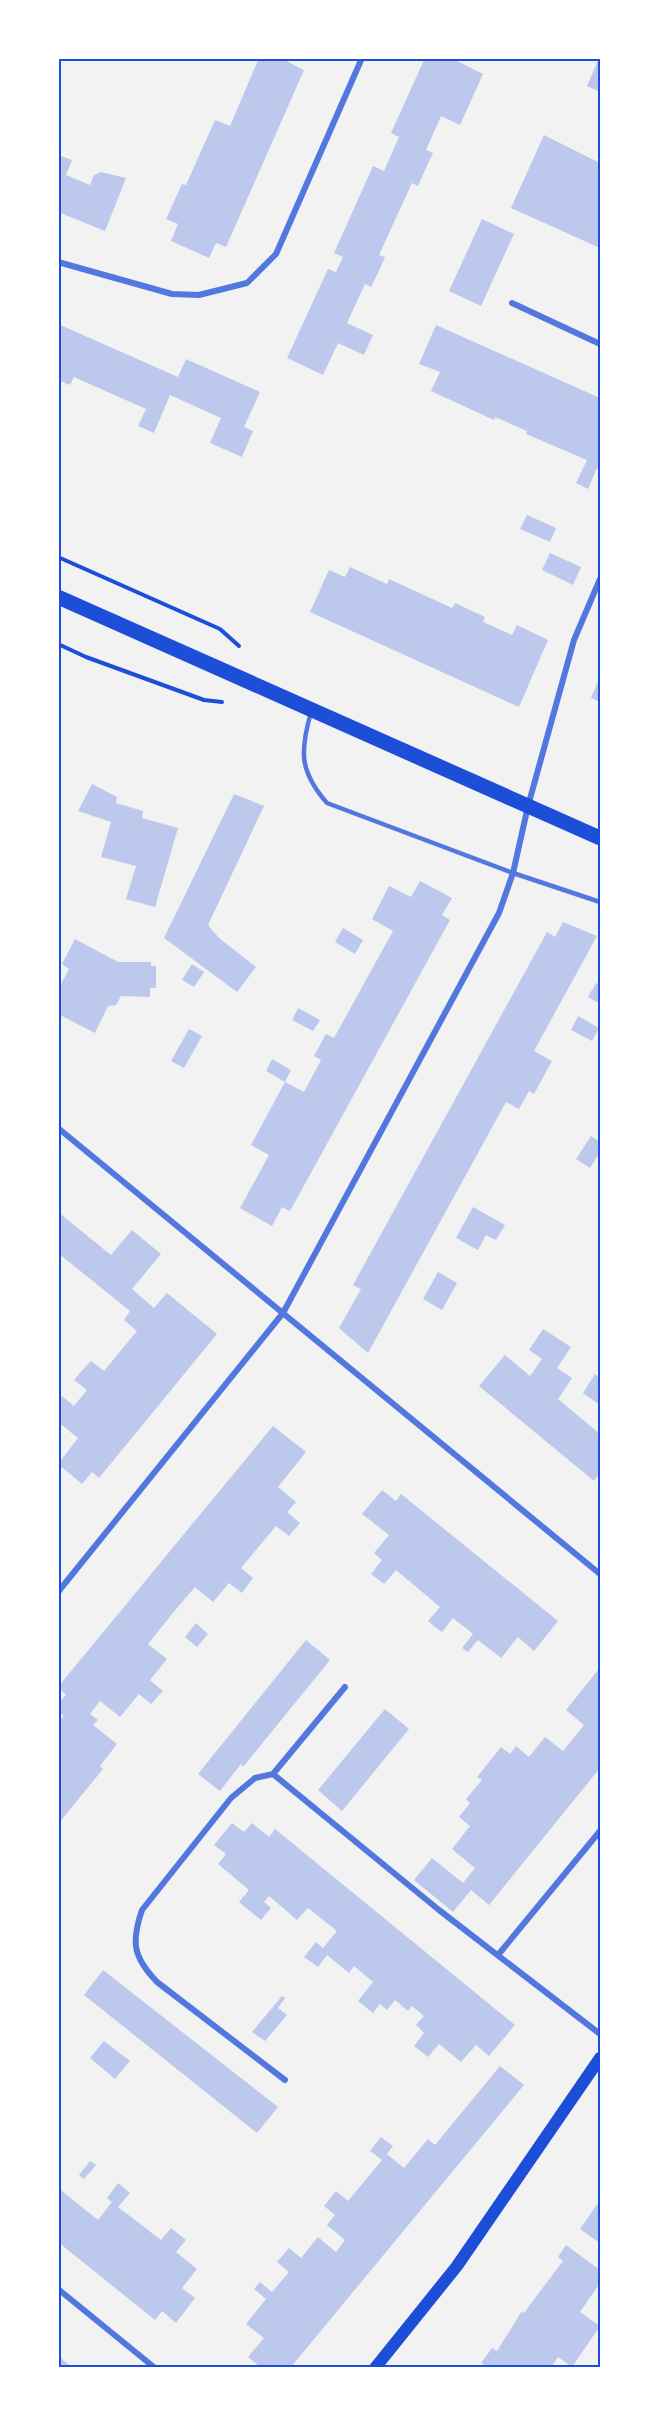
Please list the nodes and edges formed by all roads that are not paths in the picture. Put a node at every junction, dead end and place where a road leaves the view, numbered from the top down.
1 (362, 58) edge
2 (58, 262) edge
3 (512, 303) dead end
4 (600, 344) edge
5 (600, 579) edge
6 (58, 597) edge
7 (312, 709) junction
8 (528, 806) junction
9 (600, 838) edge
10 (513, 873) junction
11 (600, 902) edge
12 (58, 1128) edge
13 (283, 1313) junction
14 (600, 1574) edge
15 (58, 1592) edge
16 (345, 1687) dead end
17 (273, 1773) junction
18 (600, 1831) edge
19 (498, 1955) junction
20 (600, 2034) edge
21 (600, 2058) edge
22 (285, 2080) dead end
23 (58, 2289) edge
24 (155, 2367) edge
25 (375, 2367) edge

1 - 2 street
3 - 4 street
5 - 8 street
6 - 7 main road
7 - 8 main road
7 - 10 lane
8 - 9 main road
8 - 10 street
10 - 11 lane
10 - 13 street
12 - 13 street
13 - 14 street
13 - 15 street
16 - 17 street
17 - 19 street
17 - 22 street
18 - 19 street
19 - 20 street
21 - 25 main road
23 - 24 street

